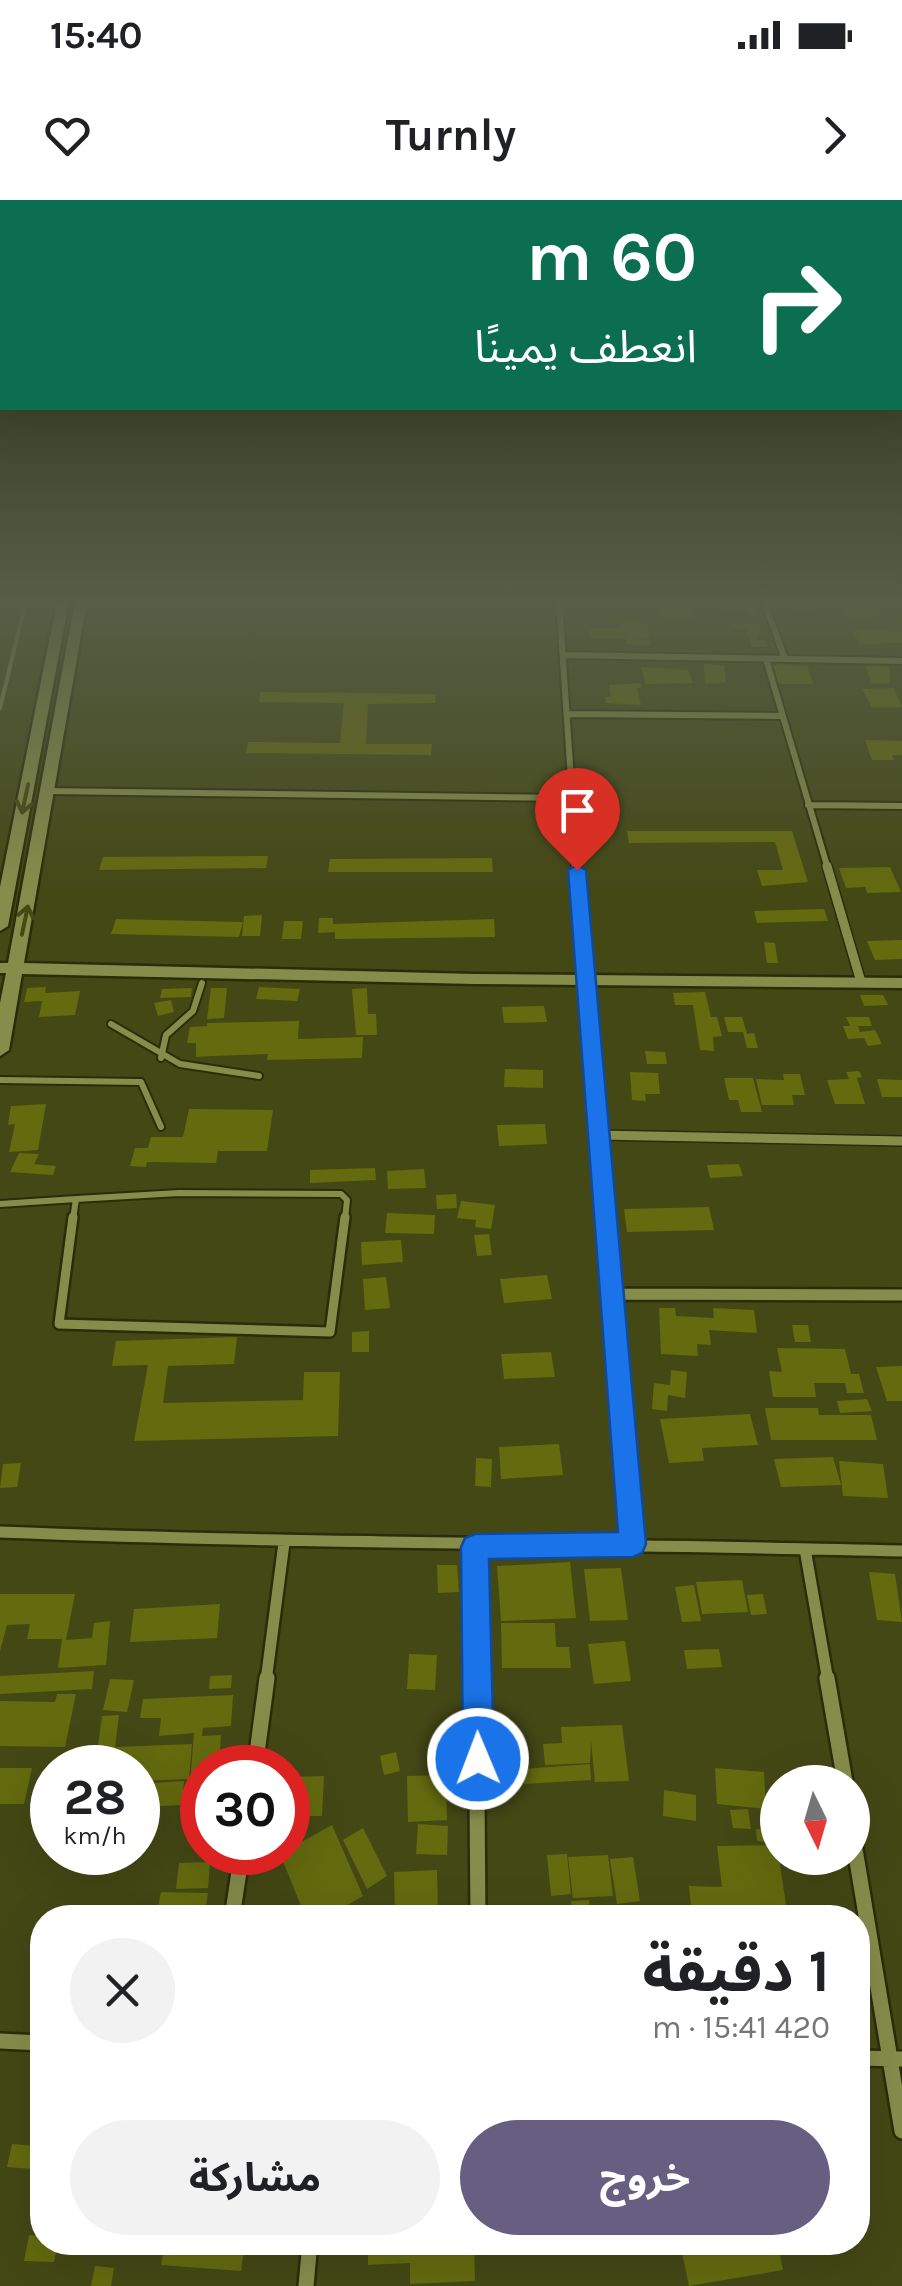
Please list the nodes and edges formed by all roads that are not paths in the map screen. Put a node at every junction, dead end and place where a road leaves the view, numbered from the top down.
1 (44, 698) edge
2 (63, 698) edge
3 (566, 698) edge
4 (777, 698) edge
5 (567, 714) junction
6 (782, 716) junction
7 (47, 791) junction
8 (572, 798) junction
9 (808, 804) junction
10 (902, 806) edge
11 (0, 926) edge
12 (6, 974) edge
13 (860, 982) junction
14 (202, 983) junction
15 (902, 983) edge
16 (584, 985) junction
17 (902, 993) edge
18 (111, 1024) dead end
19 (0, 1050) edge
20 (161, 1058) junction
21 (259, 1076) dead end
22 (0, 1080) edge
23 (162, 1127) dead end
24 (597, 1135) junction
25 (902, 1141) edge
26 (76, 1197) junction
27 (0, 1204) edge
28 (612, 1294) junction
29 (902, 1296) edge
30 (0, 1532) edge
31 (284, 1543) junction
32 (633, 1544) junction
33 (475, 1547) junction
34 (805, 1550) junction
35 (902, 1551) edge
36 (258, 1745) edge
37 (842, 1765) edge
38 (239, 1875) edge
39 (860, 1875) edge
40 (234, 1905) edge
41 (478, 1905) edge
42 (866, 1905) edge
43 (870, 1927) edge
44 (0, 2041) edge
45 (30, 2042) edge
46 (895, 2058) edge
47 (902, 2132) edge
48 (309, 2255) edge
49 (306, 2286) edge

1 -> 11 street
2 - 7 street
3 - 5 street
4 - 6 street
5 - 6 street
5 - 8 street
6 - 9 street
7 - 8 street
12 -> 7 street
8 - 16 street
9 - 10 street
9 - 13 street
12 - 14 street
12 - 16 street
12 - 19 street
13 - 15 street
13 - 16 street
14 - 16 street
14 - 20 lane
16 - 17 street
16 - 24 street
18 - 20 lane
20 - 21 lane
22 - 23 lane
24 - 25 street
24 - 28 street
26 - 26 lane
26 - 27 lane
28 - 29 street
28 - 32 street
30 - 31 street
31 - 33 street
31 - 36 street
32 - 33 street
32 - 34 street
33 - 41 street
34 - 35 street
34 - 37 street
38 - 40 street
39 - 42 street
43 - 46 street
44 - 45 street
46 - 47 street
48 - 49 street

